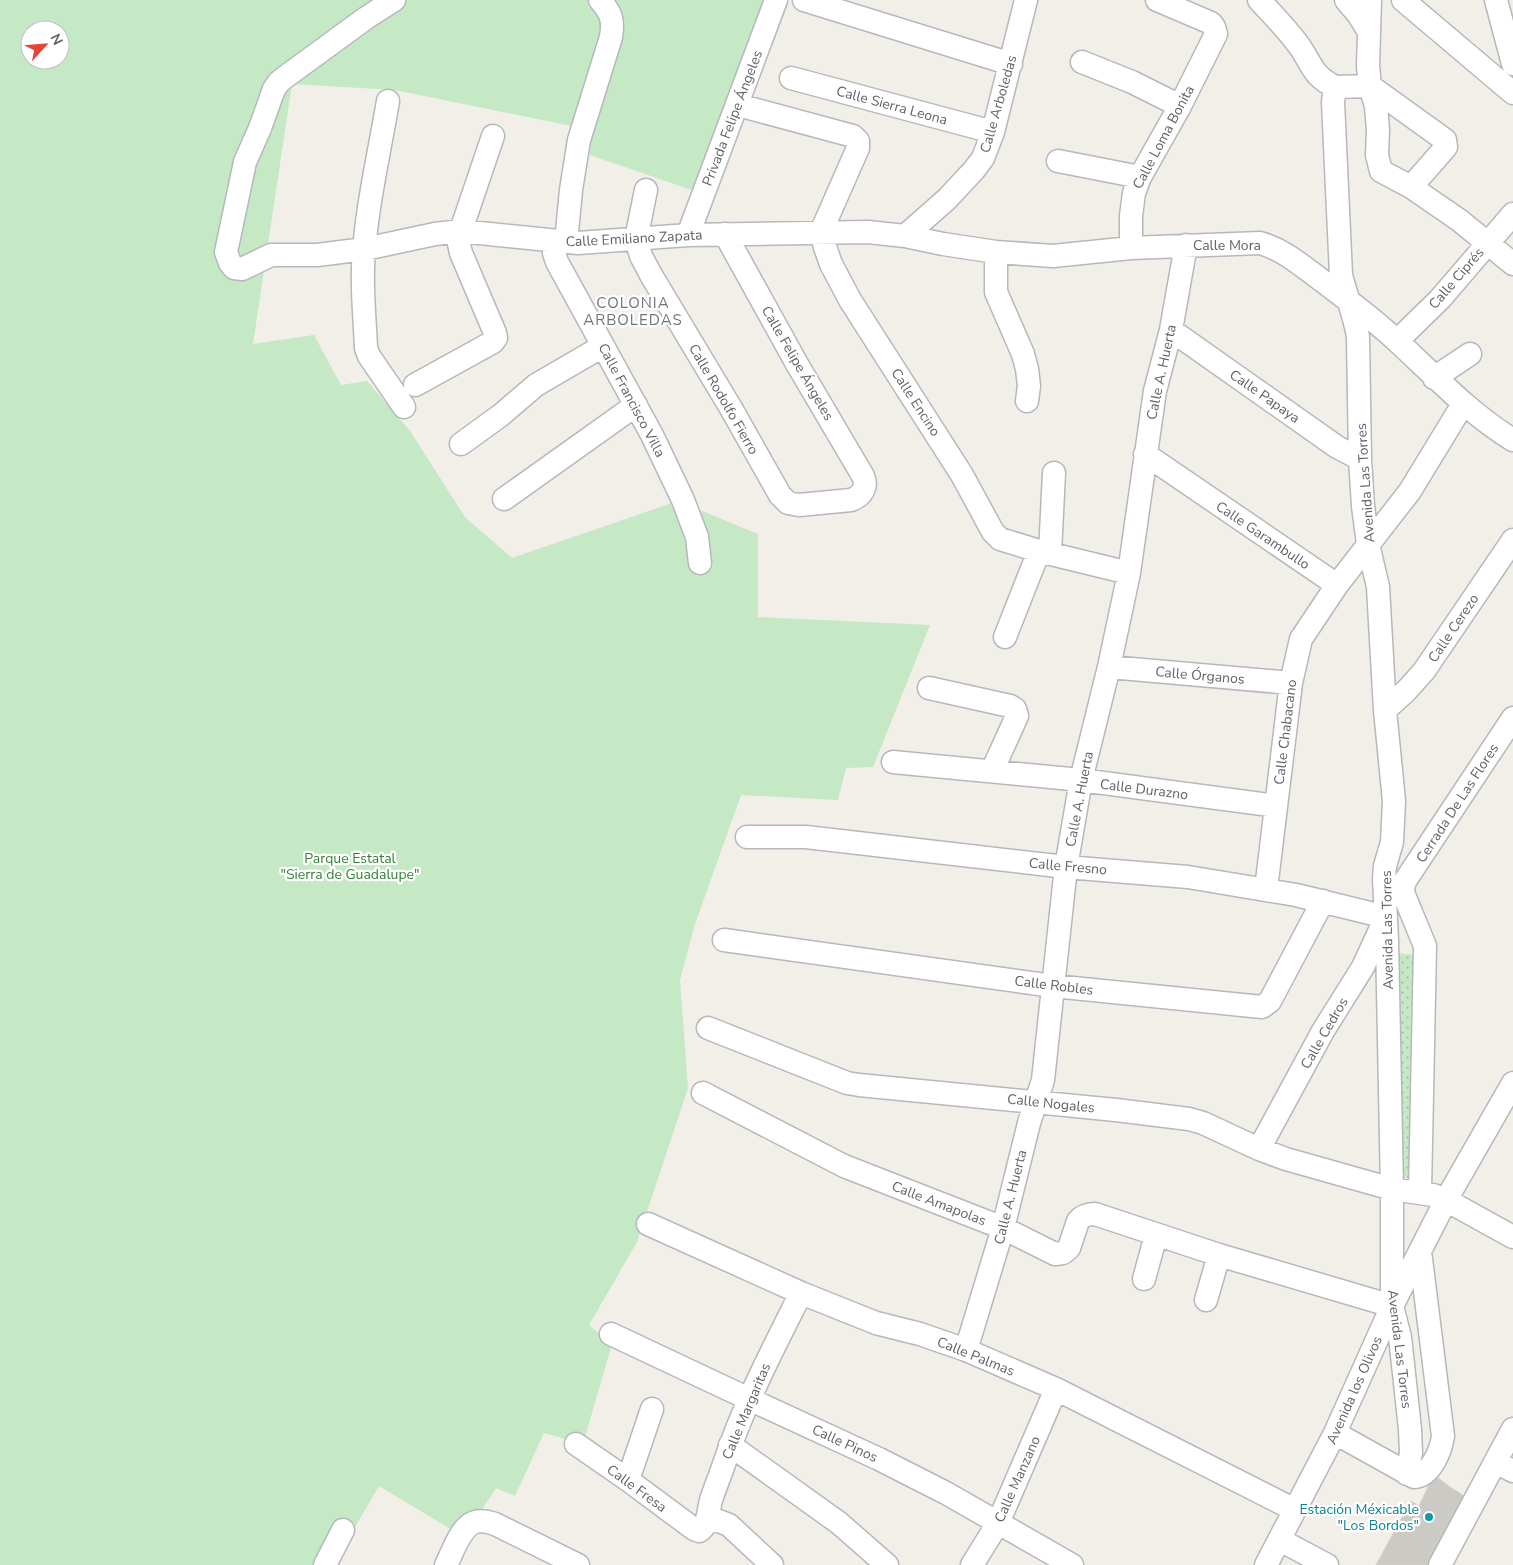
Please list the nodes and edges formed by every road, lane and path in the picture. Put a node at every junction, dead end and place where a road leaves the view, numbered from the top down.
1 (394, 0) edge
2 (600, 0) edge
3 (776, 0) edge
4 (804, 0) edge
5 (1026, 0) edge
6 (1157, 0) edge
7 (1259, 0) edge
8 (1346, 0) edge
9 (1370, 0) edge
10 (1403, 0) edge
11 (1496, 0) edge
12 (1369, 32) junction
13 (1082, 62) dead end
14 (1011, 64) junction
15 (1513, 64) edge
16 (791, 78) dead end
17 (1370, 86) junction
18 (1335, 87) junction
19 (1513, 93) edge
20 (388, 101) dead end
21 (738, 104) junction
22 (1180, 106) junction
23 (993, 132) junction
24 (493, 136) dead end
25 (1058, 161) dead end
26 (1140, 178) junction
27 (1411, 187) junction
28 (646, 190) dead end
29 (1513, 214) edge
30 (460, 231) junction
31 (821, 232) junction
32 (725, 234) junction
33 (688, 235) junction
34 (904, 236) junction
35 (636, 238) junction
36 (560, 242) junction
37 (1488, 242) junction
38 (1186, 245) junction
39 (1131, 248) junction
40 (365, 249) junction
41 (996, 252) junction
42 (1513, 264) edge
43 (1347, 300) junction
44 (1171, 330) junction
45 (1397, 341) junction
46 (603, 346) junction
47 (1470, 354) dead end
48 (1434, 378) junction
49 (415, 385) dead end
50 (1027, 401) dead end
51 (1463, 404) junction
52 (636, 405) junction
53 (404, 407) dead end
54 (1513, 440) edge
55 (461, 444) dead end
56 (1145, 454) junction
57 (1360, 459) junction
58 (1054, 473) dead end
59 (504, 499) dead end
60 (788, 503) joint
61 (1513, 540) edge
62 (1368, 544) junction
63 (1044, 552) junction
64 (700, 563) dead end
65 (1129, 573) junction
66 (1337, 586) junction
67 (1005, 637) dead end
68 (1109, 668) junction
69 (1291, 683) junction
70 (929, 688) dead end
71 (1385, 710) junction
72 (1513, 718) edge
73 (893, 762) dead end
74 (992, 772) junction
75 (1081, 780) junction
76 (1276, 806) junction
77 (747, 837) dead end
78 (1066, 867) junction
79 (1403, 888) joint
80 (1266, 889) junction
81 (1323, 901) junction
82 (1386, 917) junction
83 (724, 940) dead end
84 (1052, 986) junction
85 (708, 1028) dead end
86 (704, 1093) dead end
87 (1510, 1094) edge
88 (1037, 1102) junction
89 (1259, 1149) junction
90 (1392, 1189) junction
91 (1420, 1192) junction
92 (1446, 1200) junction
93 (648, 1224) dead end
94 (1003, 1228) junction
95 (1156, 1235) junction
96 (1513, 1236) edge
97 (1420, 1252) junction
98 (1219, 1255) junction
99 (1144, 1279) dead end
100 (801, 1293) junction
101 (1206, 1300) dead end
102 (1392, 1306) junction
103 (611, 1334) dead end
104 (966, 1350) junction
105 (1056, 1389) junction
106 (749, 1399) junction
107 (652, 1409) dead end
108 (1513, 1429) edge
109 (1335, 1433) junction
110 (576, 1444) dead end
111 (730, 1445) junction
112 (1504, 1467) edge
113 (1407, 1474) junction
114 (628, 1480) junction
115 (1295, 1510) junction
116 (703, 1524) junction
117 (998, 1524) junction
118 (343, 1530) dead end
119 (1280, 1540) junction
120 (1441, 1564) edge
121 (325, 1565) edge
122 (446, 1565) edge
123 (578, 1565) edge
124 (772, 1565) edge
125 (887, 1565) edge
126 (972, 1565) edge
127 (1072, 1565) edge
128 (1266, 1565) edge
129 (1327, 1565) edge

1 - 40 street, Calle Emiliano Zapata
2 - 36 street, Calle Francisco Villa
3 - 21 street, Privada Felipe Ángeles
4 - 14 street
5 - 14 street, Calle Arboledas
6 - 22 street, Calle Loma Bonita
7 - 18 street
8 - 12 street
9 - 12 street
10 - 19 street
11 - 15 street
12 - 17 street
13 - 22 street
14 - 23 street, Calle Arboledas
16 - 23 street, Calle Sierra Leona
17 - 18 street
17 - 27 street
17 - 27 street
18 - 43 street, Avenida Las Torres
20 - 40 street
21 - 31 street
21 - 33 street, Privada Felipe Ángeles
22 - 26 street, Calle Loma Bonita
23 - 34 street, Calle Arboledas
24 - 30 street
25 - 26 street
26 - 39 street, Calle Loma Bonita
27 - 37 street
28 - 35 street
29 - 37 street, Calle Ciprés
30 - 36 street, Calle Emiliano Zapata
30 - 40 street, Calle Emiliano Zapata
30 - 49 street
31 - 32 street, Calle Emiliano Zapata
31 - 34 street, Calle Emiliano Zapata
31 - 63 street, Calle Encino
32 - 33 street, Calle Emiliano Zapata
32 - 60 street, Calle Felipe Ángeles
33 - 35 street, Calle Emiliano Zapata
34 - 41 street, Calle Mora
35 - 36 street, Calle Emiliano Zapata
35 - 60 street, Calle Rodolfo Fierro
36 - 46 street, Calle Francisco Villa
37 - 42 street
37 - 45 street, Calle Ciprés
38 - 39 street, Calle Mora
38 - 43 street, Calle Mora
38 - 44 street, Calle A. Huerta
39 - 41 street, Calle Mora
40 - 53 street
41 - 50 street
43 - 45 street, Calle Mora
43 - 57 street, Avenida Las Torres
44 - 56 street, Calle A. Huerta
44 - 57 street, Calle Papaya
45 - 48 street, Calle Mora
46 - 52 street, Calle Francisco Villa
46 - 55 street
47 - 48 street
48 - 51 street, Calle Mora
51 - 54 street, Calle Mora
51 - 62 street
52 - 59 street
52 - 64 street, Calle Francisco Villa
56 - 65 street, Calle A. Huerta
56 - 66 street, Calle Garambullo
57 - 62 street, Avenida Las Torres
58 - 63 street
61 - 71 street, Calle Cerezo
62 - 66 street
62 - 71 street, Avenida Las Torres
63 - 65 street, Calle Encino
63 - 67 street
65 - 68 street, Calle A. Huerta
66 - 69 street, Calle Chabacano
68 - 69 street, Calle Órganos
68 - 75 street, Calle A. Huerta
69 - 76 street, Calle Chabacano
70 - 74 street
71 - 82 street, Avenida Las Torres
72 - 79 street, Cerrada De Las Flores
73 - 74 street, Calle Durazno
74 - 75 street, Calle Durazno
75 - 76 street, Calle Durazno
75 - 78 street, Calle A. Huerta
76 - 80 street, Calle Chabacano
77 - 78 street, Calle Fresno
78 - 80 street, Calle Fresno
78 - 84 street, Calle A. Huerta
79 - 91 street, Avenida Las Torres
80 - 81 street, Calle Fresno
81 - 82 street, Calle Fresno
81 - 84 street, Calle Robles
82 - 89 street, Calle Cedros
82 - 90 street, Avenida Las Torres
83 - 84 street, Calle Robles
84 - 88 street, Calle A. Huerta
85 - 88 street, Calle Nogales
86 - 94 street, Calle Amapolas
87 - 92 street, Avenida los Olivos
88 - 89 street, Calle Nogales
88 - 94 street, Calle A. Huerta
89 - 90 street, Calle Nogales
90 - 91 street, Calle Nogales
90 - 102 street, Avenida Las Torres
91 - 92 street, Calle Nogales
92 - 96 street, Calle Nogales
92 - 97 street, Avenida los Olivos
93 - 100 street, Calle Palmas
94 - 95 street, Calle Amapolas
94 - 104 street, Calle A. Huerta
95 - 98 street, Calle Amapolas
95 - 99 street
97 - 102 street, Avenida los Olivos
97 - 113 street
98 - 101 street
98 - 102 street, Calle Amapolas
100 - 104 street, Calle Palmas
100 - 106 street, Calle Margaritas
102 - 109 street, Avenida los Olivos
102 - 113 street, Avenida Las Torres
103 - 106 street, Calle Pinos
104 - 105 street, Calle Palmas
105 - 115 street, Calle Palmas
105 - 117 street, Calle Manzano
106 - 111 street, Calle Margaritas
106 - 117 street, Calle Pinos
107 - 114 street
108 - 112 street
109 - 113 street
109 - 115 street, Avenida los Olivos
110 - 114 street, Calle Fresa
111 - 116 street, Calle Margaritas
111 - 125 street
112 - 120 street
114 - 116 street, Calle Fresa
115 - 119 street, Avenida los Olivos
116 - 124 street, Calle Fresa
117 - 126 street, Calle Manzano
117 - 127 street, Calle Pinos
118 - 121 street
119 - 128 street, Avenida los Olivos
119 - 129 street
122 - 123 street

